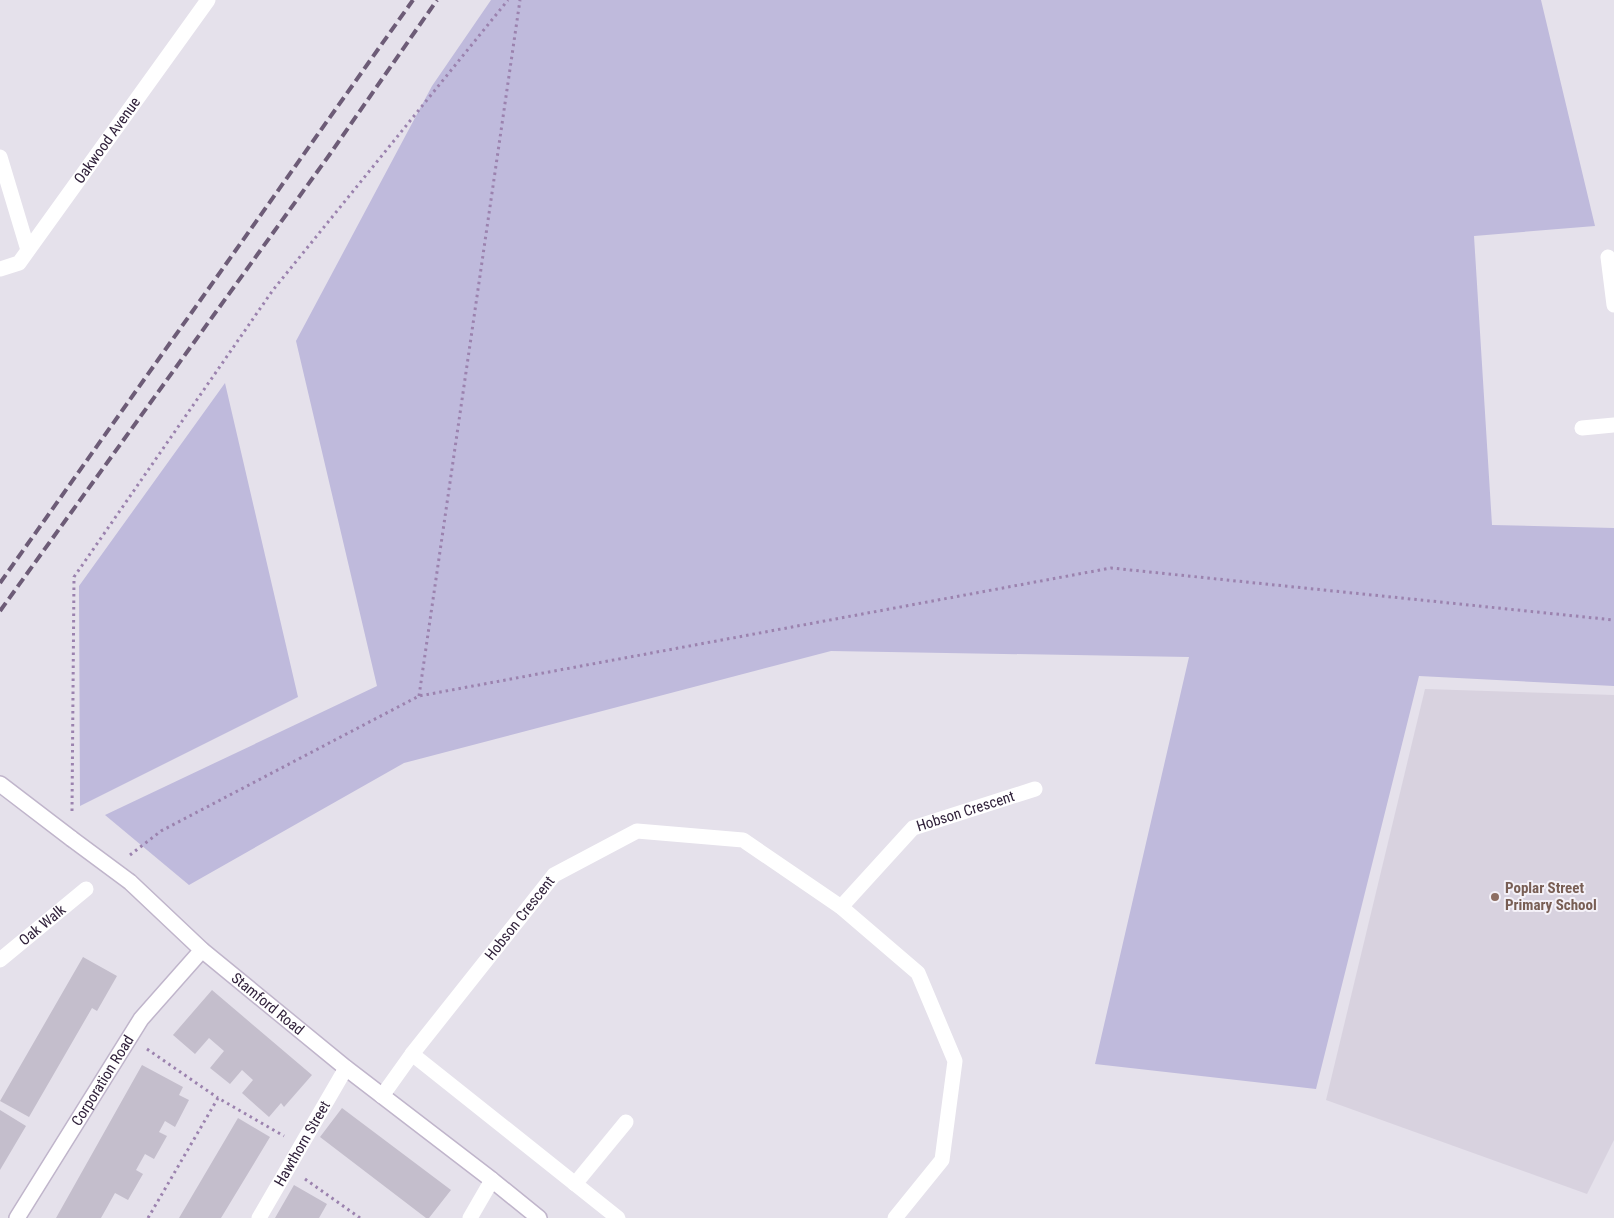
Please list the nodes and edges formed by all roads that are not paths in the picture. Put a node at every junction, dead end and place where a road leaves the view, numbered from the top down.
1 (208, 0) edge
2 (0, 156) edge
3 (28, 250) junction
4 (1608, 258) dead end
5 (0, 269) edge
6 (1614, 305) edge
7 (1614, 424) edge
8 (1582, 428) dead end
9 (0, 784) edge
10 (1035, 789) dead end
11 (86, 889) dead end
12 (841, 907) junction
13 (202, 950) junction
14 (0, 960) edge
15 (412, 1054) junction
16 (346, 1068) junction
17 (382, 1096) junction
18 (626, 1122) dead end
19 (492, 1180) junction
20 (576, 1184) junction
21 (17, 1218) edge
22 (259, 1218) edge
23 (470, 1218) edge
24 (539, 1218) edge
25 (618, 1218) edge
26 (895, 1218) edge

1 - 3 street, Oakwood Avenue
2 - 3 street
3 - 5 street, Oakwood Avenue
4 - 6 street
7 - 8 street
9 - 13 street, Stamford Road, bridge
10 - 12 street, Hobson Crescent
11 - 14 street, Oak Walk
12 - 15 street, Hobson Crescent
12 - 26 street, Hobson Crescent
13 - 16 street, Stamford Road
13 - 21 street, Corporation Road
15 - 17 street, Hobson Crescent
15 - 20 street
16 - 17 street, Stamford Road
16 - 22 street, Hawthorn Street
17 - 19 street, Stamford Road
18 - 20 street
19 - 23 street
19 - 24 street, Stamford Road
20 - 25 street

